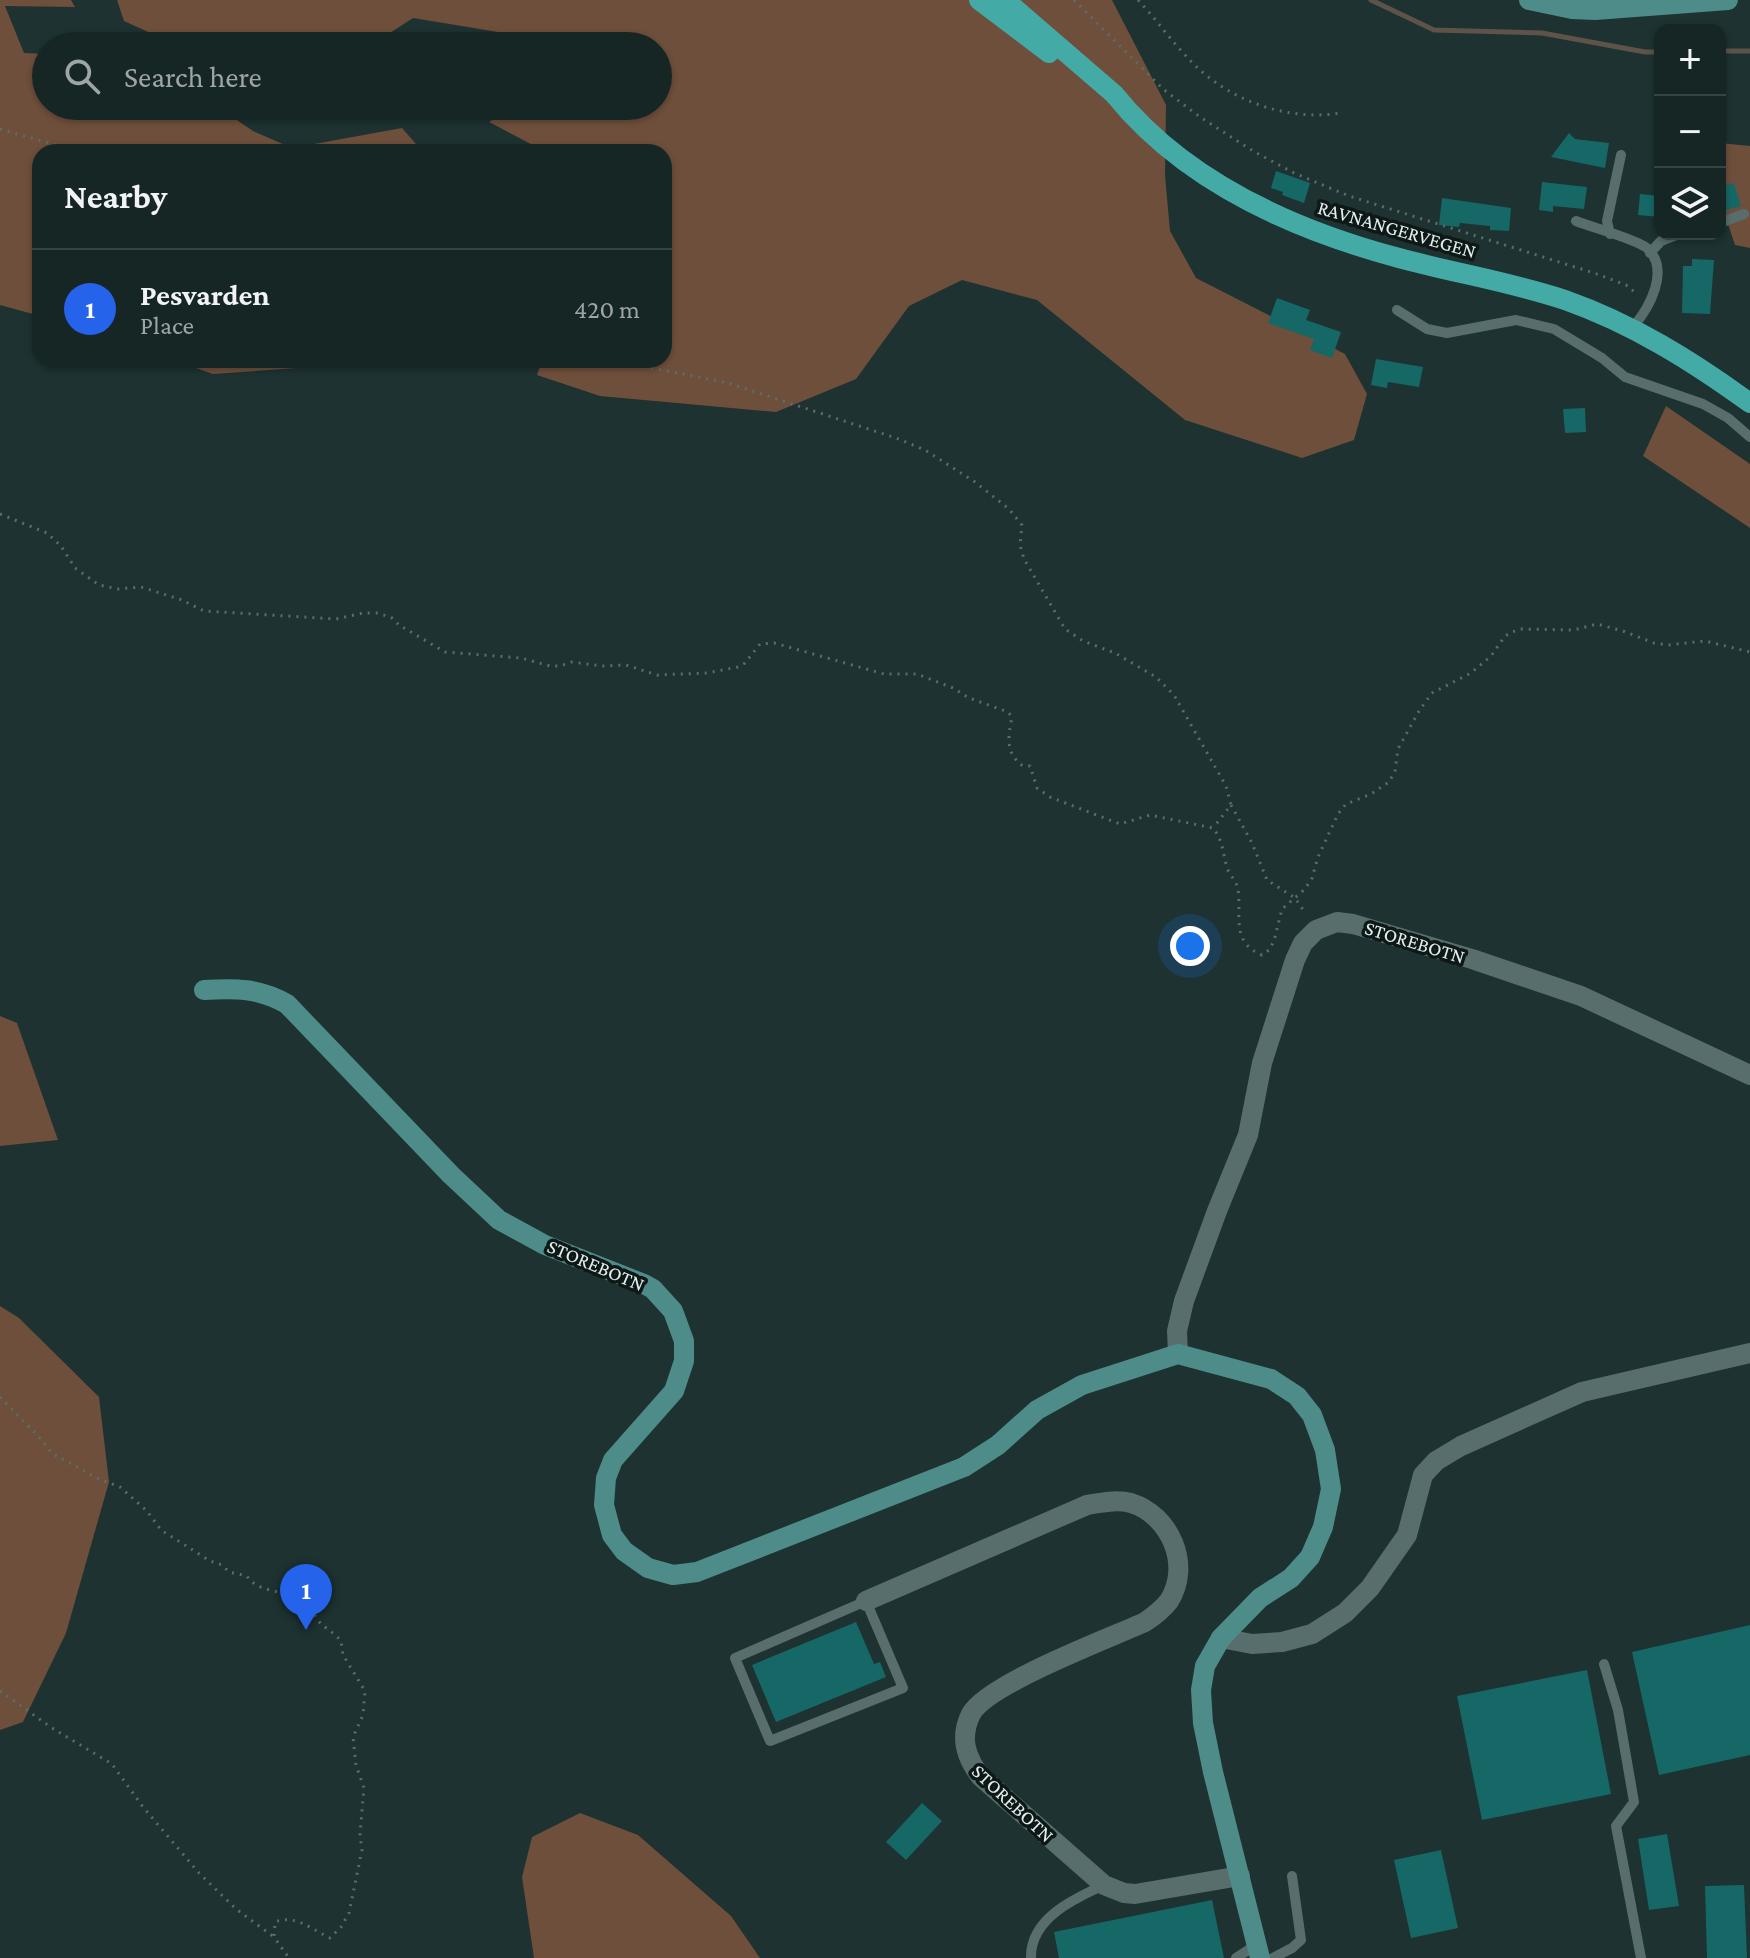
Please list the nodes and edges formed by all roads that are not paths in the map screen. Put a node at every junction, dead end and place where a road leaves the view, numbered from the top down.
1 (979, 0) edge
2 (1005, 0) edge
3 (1529, 0) edge
4 (1728, 0) edge
5 (1129, 113) junction
6 (1621, 155) dead end
7 (1744, 214) dead end
8 (1576, 221) dead end
9 (1726, 221) edge
10 (1610, 234) junction
11 (1664, 240) edge
12 (1650, 253) junction
13 (1397, 310) dead end
14 (1632, 328) junction
15 (1750, 403) edge
16 (1750, 437) edge
17 (204, 990) dead end
18 (1750, 1075) edge
19 (1750, 1353) edge
20 (1178, 1354) junction
21 (866, 1601) junction
22 (1221, 1638) junction
23 (1604, 1664) dead end
24 (1240, 1876) junction
25 (1292, 1876) dead end
26 (1104, 1885) junction
27 (1263, 1953) edge
28 (1031, 1958) edge
29 (1236, 1958) edge
30 (1641, 1958) edge

1 - 5 main road, RAVNANGERVEGEN
2 - 5 main road, RAVNANGERVEGEN
3 - 4 street
5 - 14 main road, RAVNANGERVEGEN
6 - 10 lane
7 - 9 lane
8 - 10 lane
10 - 12 lane
11 - 12 lane
12 - 14 lane
13 - 16 lane
14 - 15 main road, RAVNANGERVEGEN
17 - 20 street, STOREBOTN
18 - 20 street, STOREBOTN
19 - 22 street
20 - 22 street
21 - 21 lane
21 - 26 street, STOREBOTN
22 - 24 street
23 - 30 lane
24 - 26 street, STOREBOTN
24 - 27 street
25 - 27 lane
26 - 28 lane
27 - 29 lane

